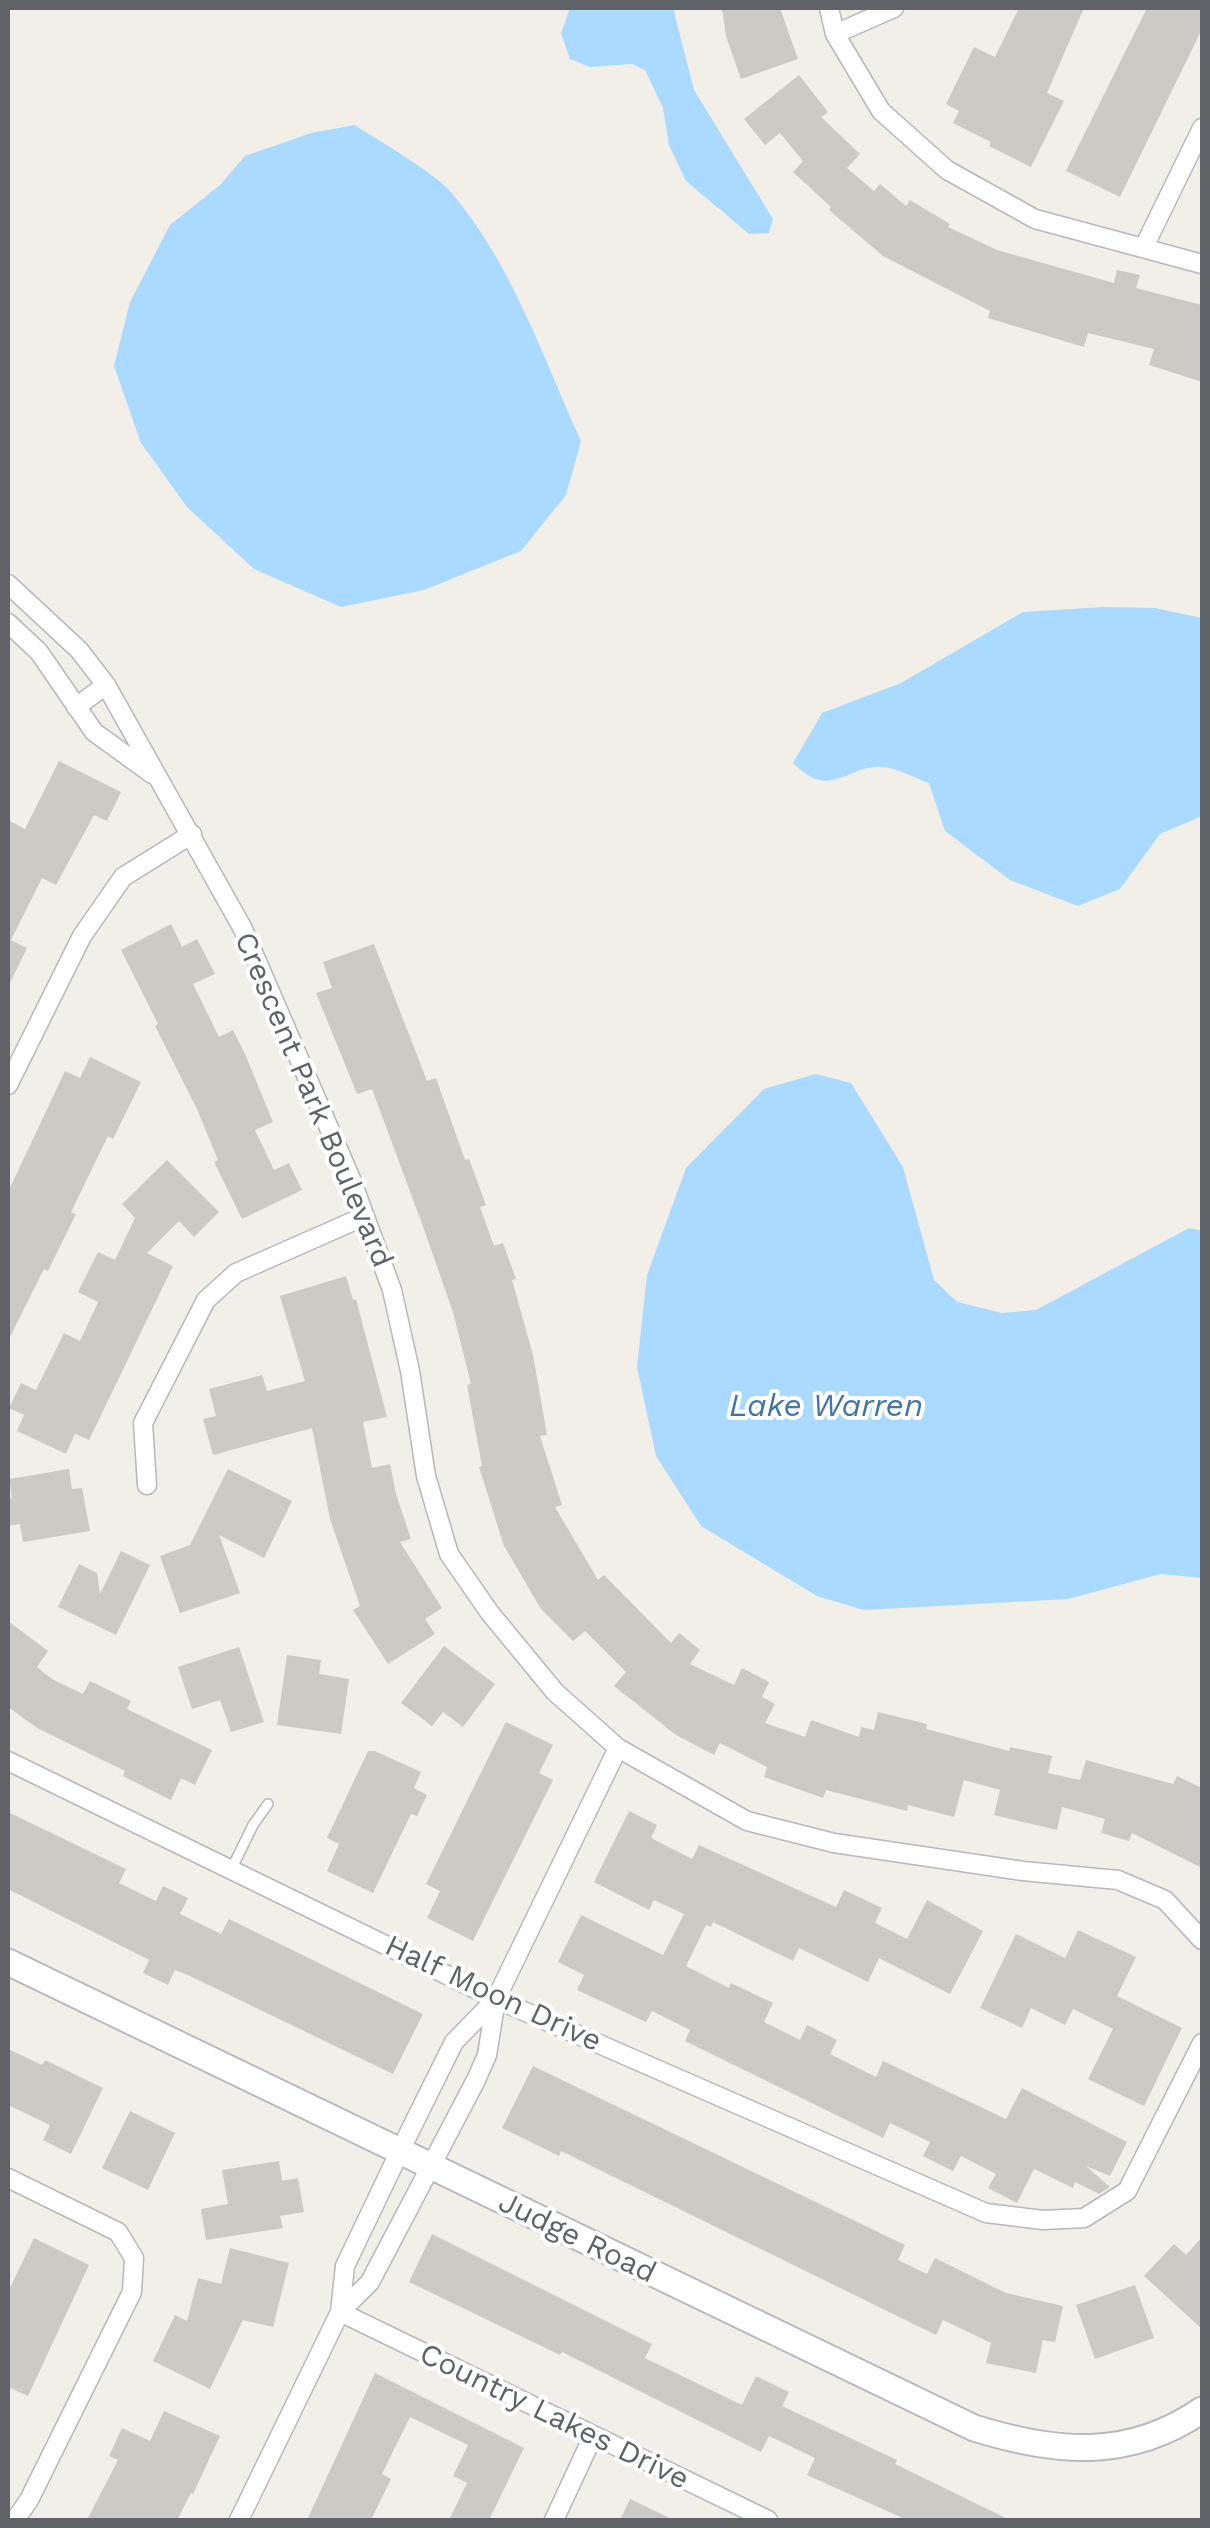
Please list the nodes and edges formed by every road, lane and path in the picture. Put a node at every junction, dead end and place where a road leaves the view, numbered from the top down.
1 (829, 8) edge
2 (894, 8) edge
3 (835, 34) junction
4 (1202, 128) edge
5 (1144, 247) junction
6 (1202, 264) edge
7 (8, 584) edge
8 (8, 623) edge
9 (106, 685) junction
10 (76, 708) junction
11 (157, 777) junction
12 (192, 834) junction
13 (8, 1085) edge
14 (365, 1216) junction
15 (147, 1486) dead end
16 (618, 1748) junction
17 (8, 1761) edge
18 (268, 1804) dead end
19 (232, 1870) junction
20 (1202, 1940) edge
21 (8, 1962) edge
22 (496, 1998) junction
23 (1202, 2043) edge
24 (444, 2064) junction
25 (476, 2080) junction
26 (399, 2153) junction
27 (430, 2168) junction
28 (8, 2178) edge
29 (340, 2312) junction
30 (1202, 2410) edge
31 (593, 2436) junction
32 (15, 2520) edge
33 (239, 2520) edge
34 (554, 2520) edge
35 (768, 2520) edge

1 - 3 street
2 - 3 street
3 - 5 street
4 - 5 street
5 - 6 street
7 - 9 street, Crescent Park Boulevard
8 - 10 street, Crescent Park Boulevard
9 - 10 street
9 - 11 street, Crescent Park Boulevard
10 - 11 street, Crescent Park Boulevard
11 - 12 street, Crescent Park Boulevard
12 - 13 street
12 - 14 street, Crescent Park Boulevard
14 - 15 street
14 - 16 street, Crescent Park Boulevard
16 - 20 street, Crescent Park Boulevard
16 - 22 street
17 - 19 street, Half Moon Drive
18 - 19 lane
19 - 22 street, Half Moon Drive
21 - 26 street, Judge Road
22 - 23 street, Half Moon Drive
22 - 24 street
22 - 25 street
24 - 25 street
24 - 26 street
25 - 27 street
26 - 27 street, Judge Road
26 - 29 street
27 - 29 street
27 - 30 street, Judge Road
28 - 32 street
29 - 31 street, Country Lakes Drive
29 - 33 street
31 - 34 street
31 - 35 street, Country Lakes Drive

